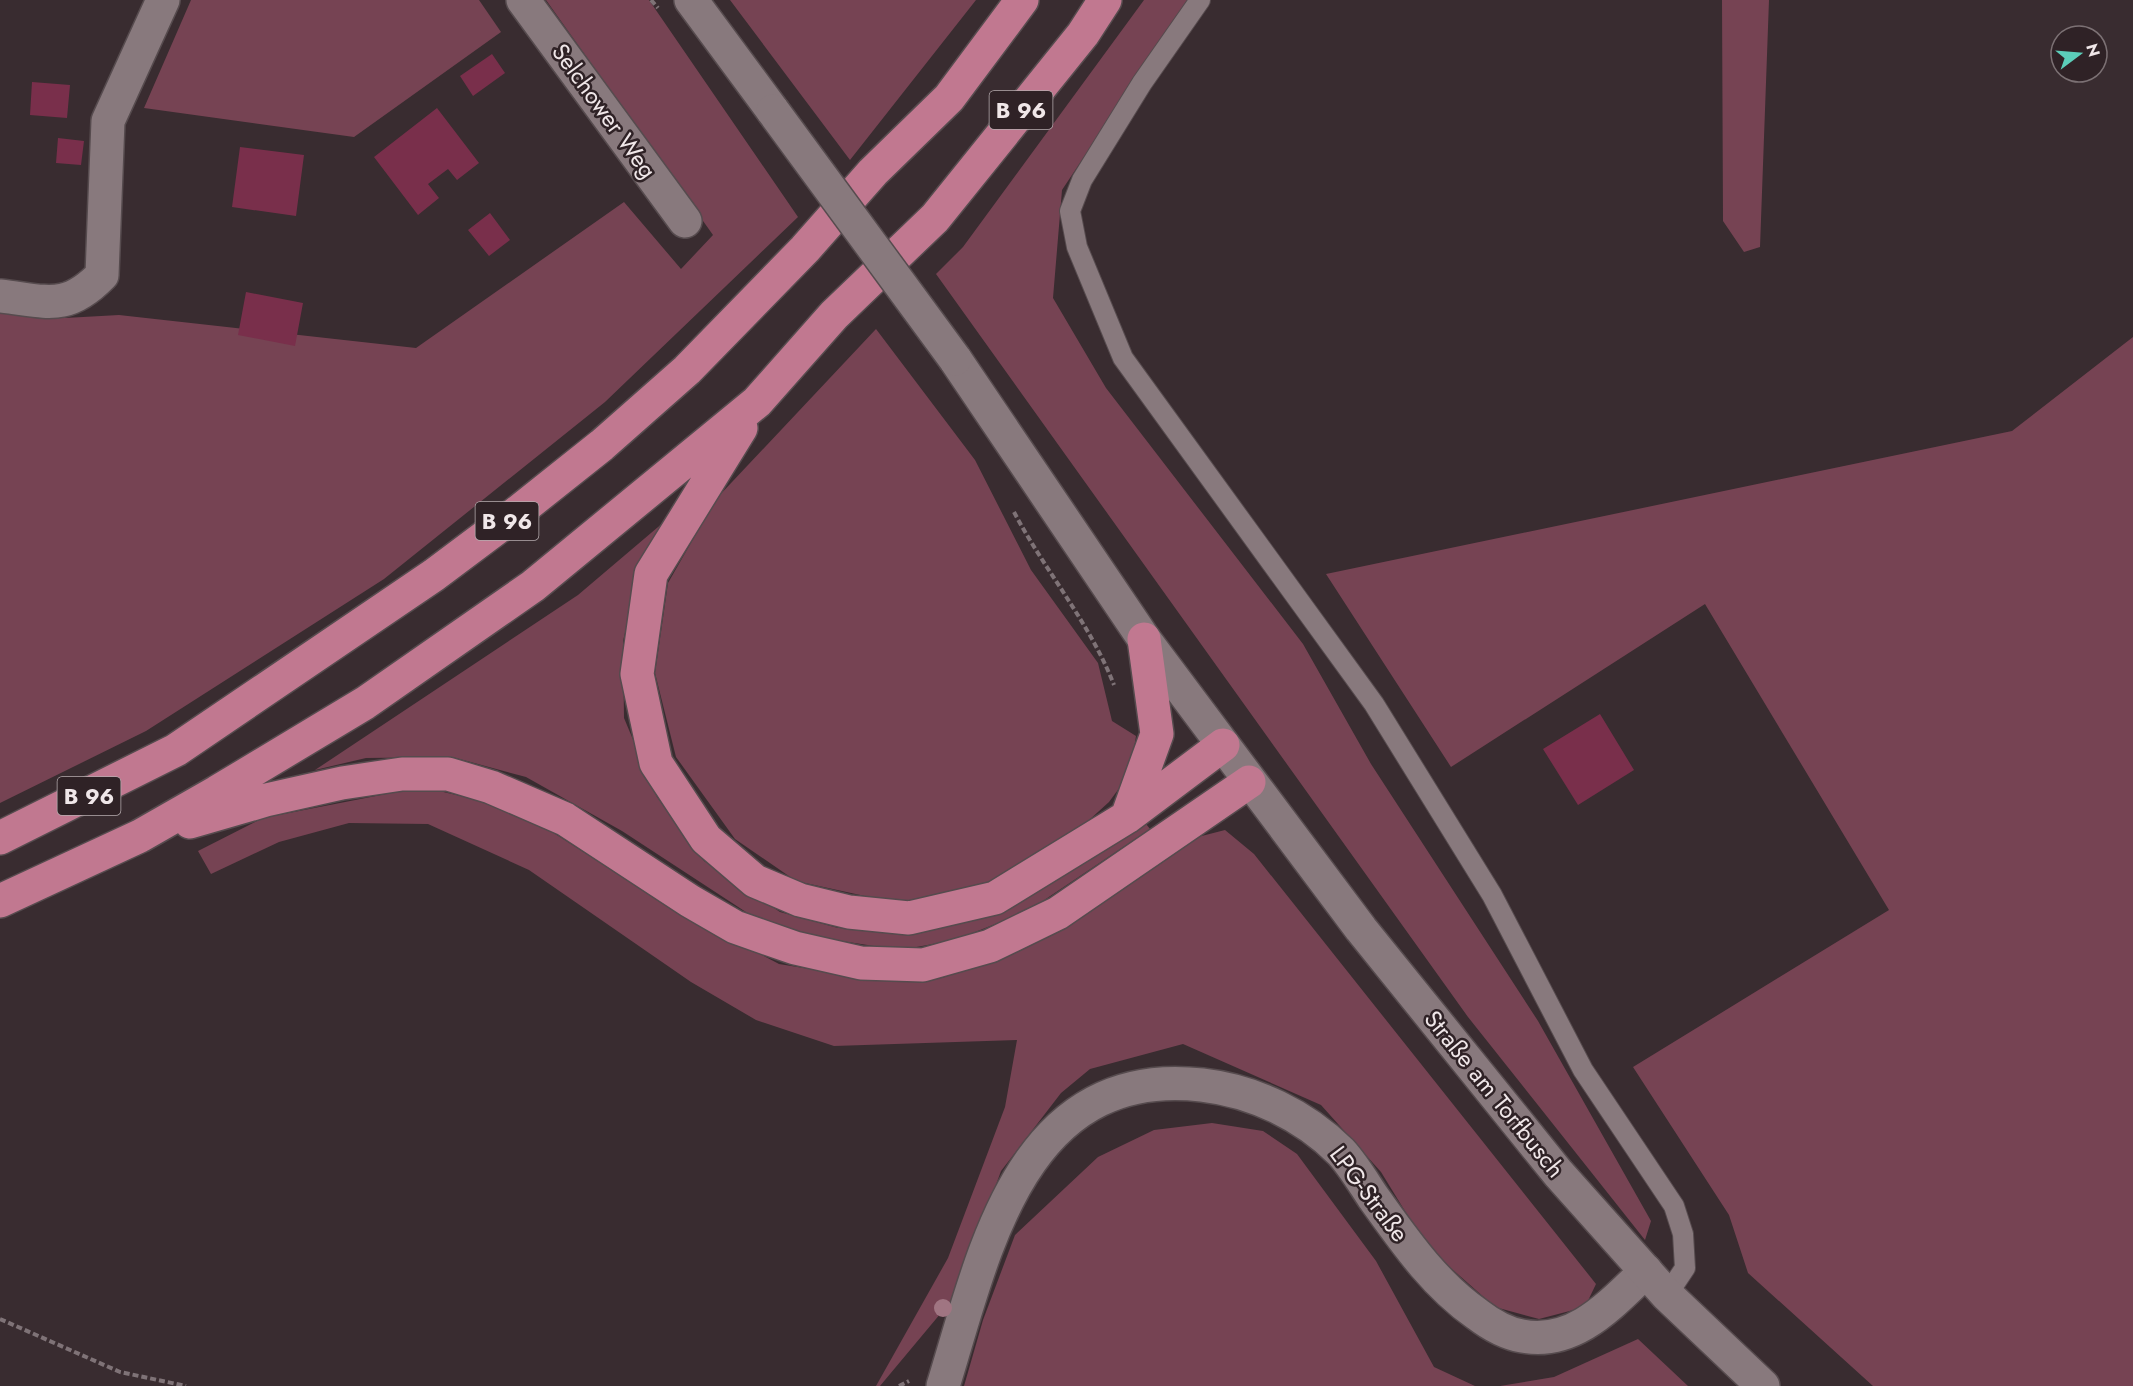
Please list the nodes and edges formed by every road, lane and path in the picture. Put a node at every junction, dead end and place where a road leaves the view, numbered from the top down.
1 (163, 0) edge
2 (523, 0) edge
3 (692, 0) edge
4 (1022, 0) edge
5 (1104, 0) edge
6 (1200, 0) edge
7 (685, 222) dead end
8 (0, 296) edge
9 (757, 402) junction
10 (1011, 507) dead end
11 (1144, 639) junction
12 (1115, 687) dead end
13 (1223, 745) junction
14 (1249, 782) junction
15 (1127, 817) junction
16 (140, 836) junction
17 (0, 838) edge
18 (0, 901) edge
19 (1656, 1283) junction
20 (0, 1318) edge
21 (186, 1386) edge
22 (943, 1386) edge
23 (1763, 1386) edge

1 - 8 street
2 - 7 street, Selchower Weg
3 - 11 street, Straße am Torfbusch, bridge
4 - 17 highway, B 96
5 - 9 highway, B 96
6 - 19 lane
9 - 15 highway
9 - 16 highway, B 96
10 - 12 path
11 - 13 street, Straße am Torfbusch
11 - 15 highway
13 - 14 street, Straße am Torfbusch
13 - 15 highway
14 - 16 highway
14 - 19 street, Straße am Torfbusch
16 - 18 highway, B 96
19 - 22 street, LPG-Straße
19 - 23 street, Straße am Torfbusch
20 - 21 path

